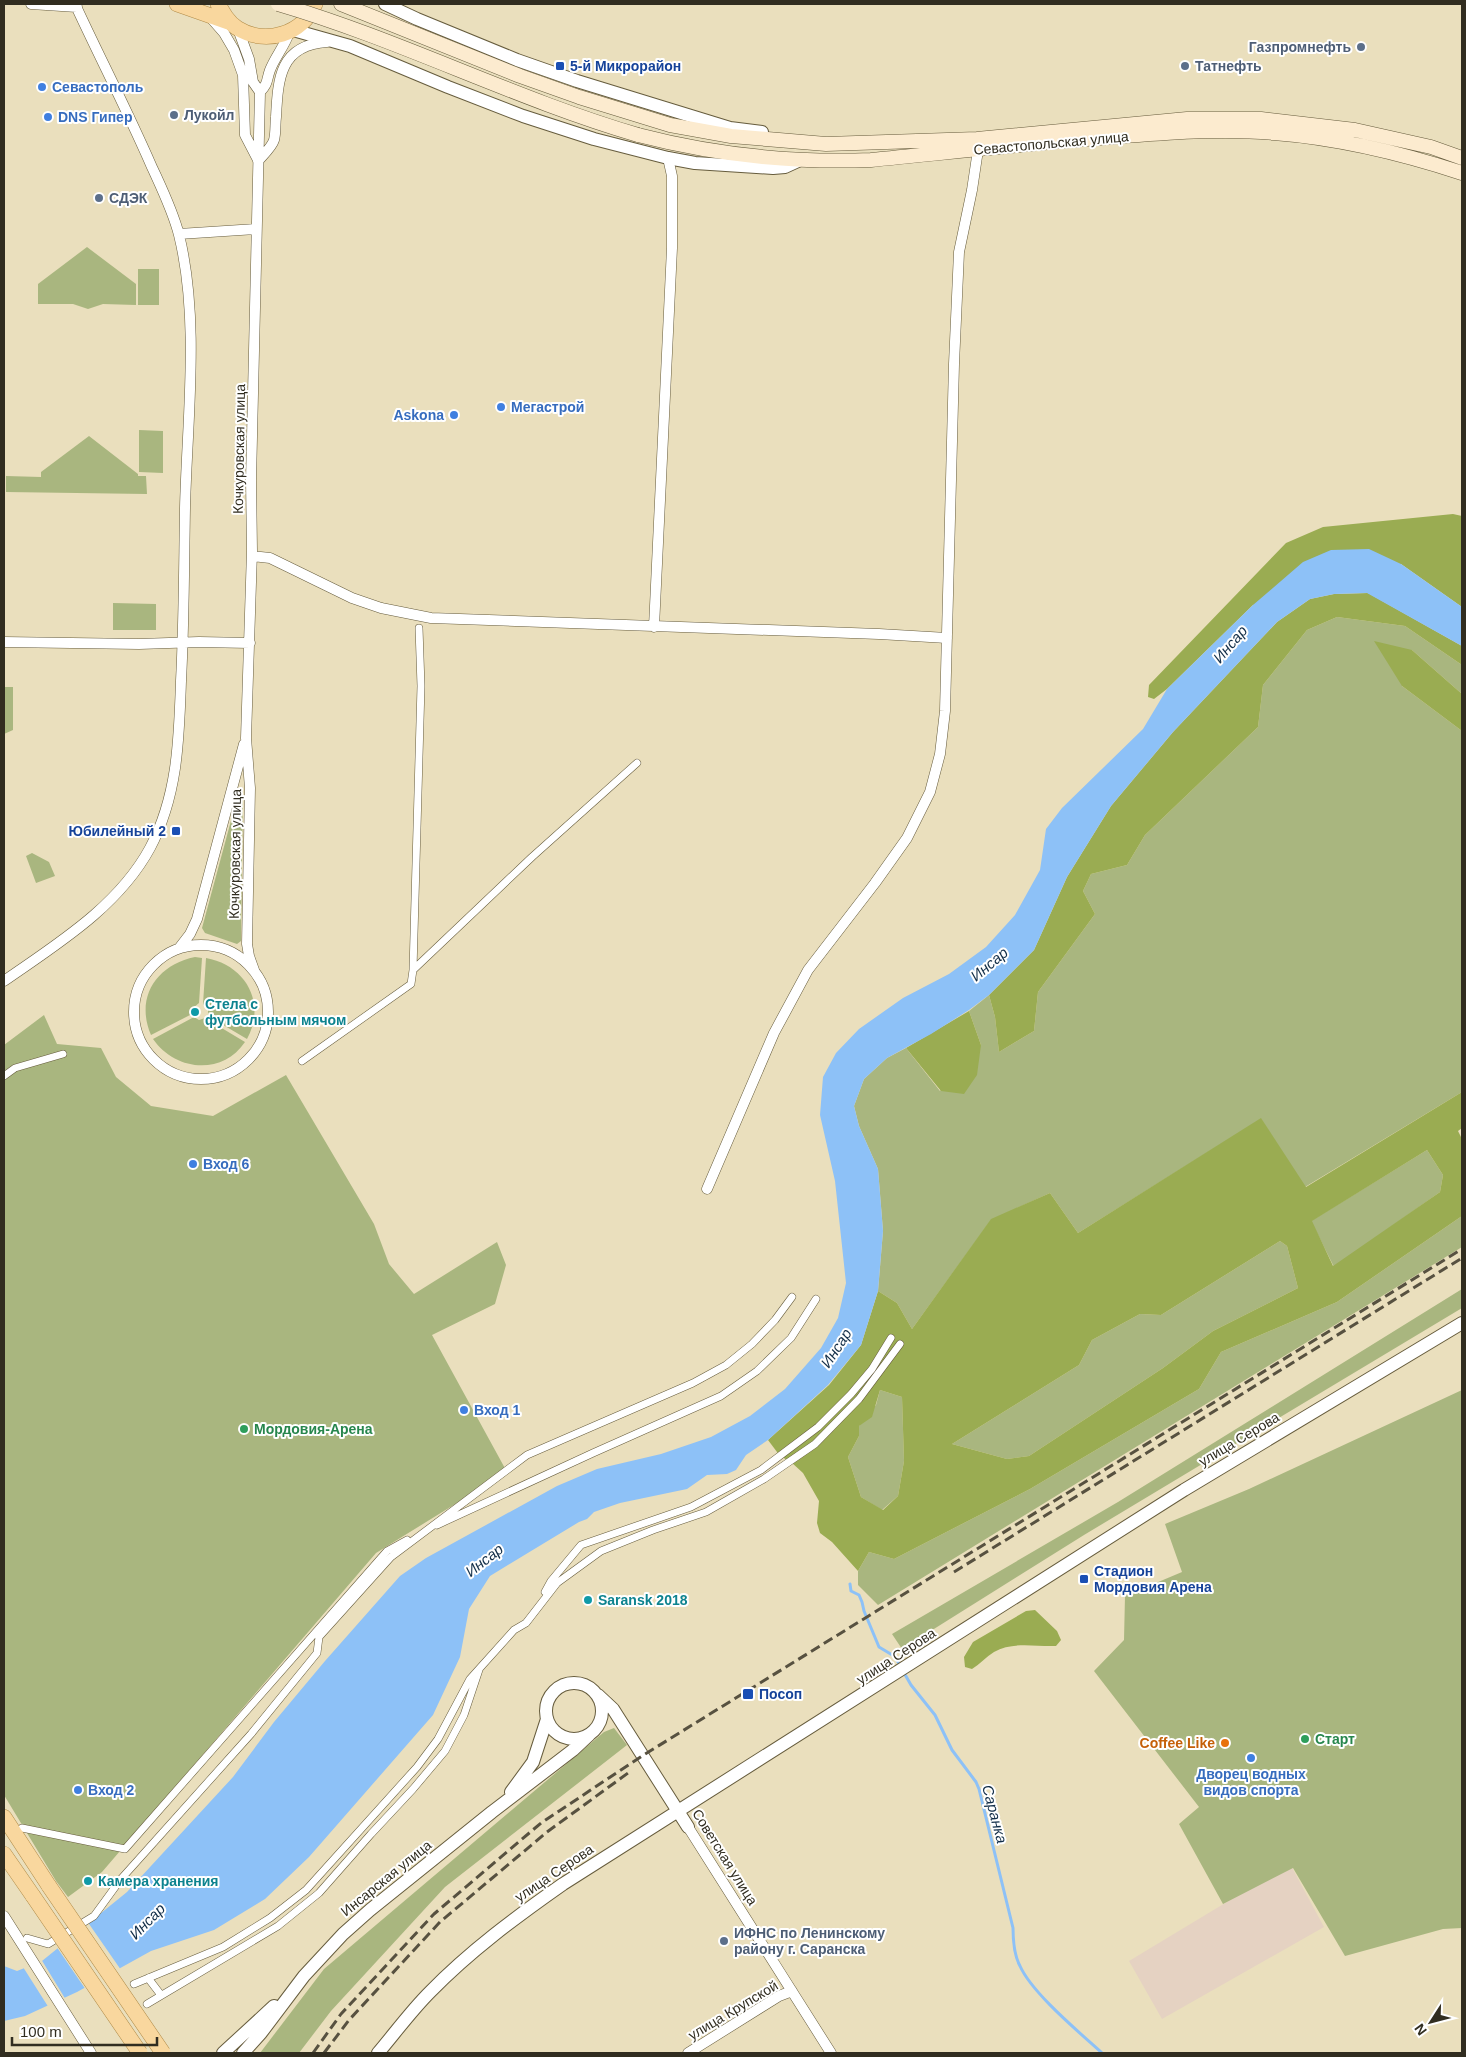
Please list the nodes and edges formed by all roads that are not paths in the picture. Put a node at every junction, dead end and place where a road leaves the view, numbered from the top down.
1 (31, 4) edge
2 (177, 4) edge
3 (218, 4) edge
4 (278, 4) edge
5 (315, 4) edge
6 (341, 4) edge
7 (385, 4) edge
8 (76, 5) edge
9 (209, 16) junction
10 (235, 26) junction
11 (291, 32) junction
12 (334, 42) junction
13 (260, 92) junction
14 (797, 142) junction
15 (978, 150) junction
16 (668, 158) junction
17 (1462, 158) edge
18 (258, 161) junction
19 (798, 161) junction
20 (1462, 174) edge
21 (256, 229) junction
22 (178, 234) junction
23 (252, 556) junction
24 (654, 627) junction
25 (419, 628) dead end
26 (947, 638) junction
27 (4, 642) edge
28 (183, 642) junction
29 (250, 643) junction
30 (246, 738) junction
31 (637, 763) dead end
32 (180, 947) junction
33 (254, 970) junction
34 (413, 970) junction
35 (4, 981) edge
36 (63, 1054) dead end
37 (302, 1061) dead end
38 (4, 1076) edge
39 (707, 1189) dead end
40 (792, 1297) dead end
41 (816, 1300) dead end
42 (1462, 1323) edge
43 (891, 1338) dead end
44 (900, 1344) dead end
45 (423, 1531) junction
46 (537, 1608) junction
47 (480, 1668) junction
48 (596, 1693) junction
49 (547, 1719) junction
50 (624, 1728) junction
51 (592, 1732) junction
52 (504, 1803) junction
53 (678, 1811) junction
54 (4, 1817) edge
55 (688, 1827) joint
56 (22, 1828) dead end
57 (4, 1854) edge
58 (4, 1916) edge
59 (26, 1938) dead end
60 (148, 1978) junction
61 (134, 1984) dead end
62 (296, 1986) junction
63 (792, 1991) junction
64 (161, 1996) junction
65 (147, 2004) dead end
66 (91, 2053) edge
67 (140, 2053) edge
68 (163, 2053) edge
69 (224, 2053) edge
70 (243, 2053) edge
71 (378, 2053) edge
72 (688, 2053) edge
73 (831, 2053) edge

1 - 8 street
2 - 9 main road
3 - 10 main road
4 - 19 main road, Севастопольская улица, bridge
5 - 11 main road
6 - 14 main road, Севастопольская улица
7 - 14 street
8 - 22 street
9 - 10 main road
9 - 18 street, Кочкуровская улица
10 - 11 main road
10 - 13 street, Кочкуровская улица
11 - 12 street
11 - 13 street, Кочкуровская улица
12 - 16 street
12 - 18 street
13 - 18 street, Кочкуровская улица
14 - 17 main road, Севастопольская улица
15 - 19 main road, Севастопольская улица
15 - 20 main road, Севастопольская улица
15 - 26 street
16 - 19 street
16 - 24 street
18 - 21 street, Кочкуровская улица
21 - 22 street
21 - 23 street, Кочкуровская улица
22 - 28 street
23 - 24 street
23 - 29 street, Кочкуровская улица
24 - 26 street
25 - 34 street
26 - 39 street
27 - 28 street
28 - 29 street
28 - 35 street
29 - 30 street, Кочкуровская улица
30 - 32 street, Кочкуровская улица
30 - 33 street, Кочкуровская улица
31 - 34 street
32 - 33 street
32 - 33 street
34 - 37 street
36 - 38 street
40 - 45 street
41 - 45 street
42 - 53 street, улица Серова
43 - 46 street
44 - 46 street
45 - 56 street
45 - 59 street
46 - 47 street
47 - 60 street
47 - 64 street
48 - 49 street
48 - 50 street, Советская улица
48 - 51 street
49 - 51 street
49 - 52 street, Инсарская улица
50 - 51 street
50 - 53 street, Советская улица
51 - 52 street, Инсарская улица
52 - 62 street, Инсарская улица
53 - 55 street, Советская улица
53 - 71 street, улица Серова
54 - 68 main road, bridge
55 - 63 street, Советская улица
57 - 67 main road, bridge
58 - 66 street
60 - 61 street
60 - 64 street
62 - 69 street, Инсарская улица
62 - 70 street, Инсарская улица
63 - 72 street, улица Крупской
63 - 73 street, Советская улица
64 - 65 street

